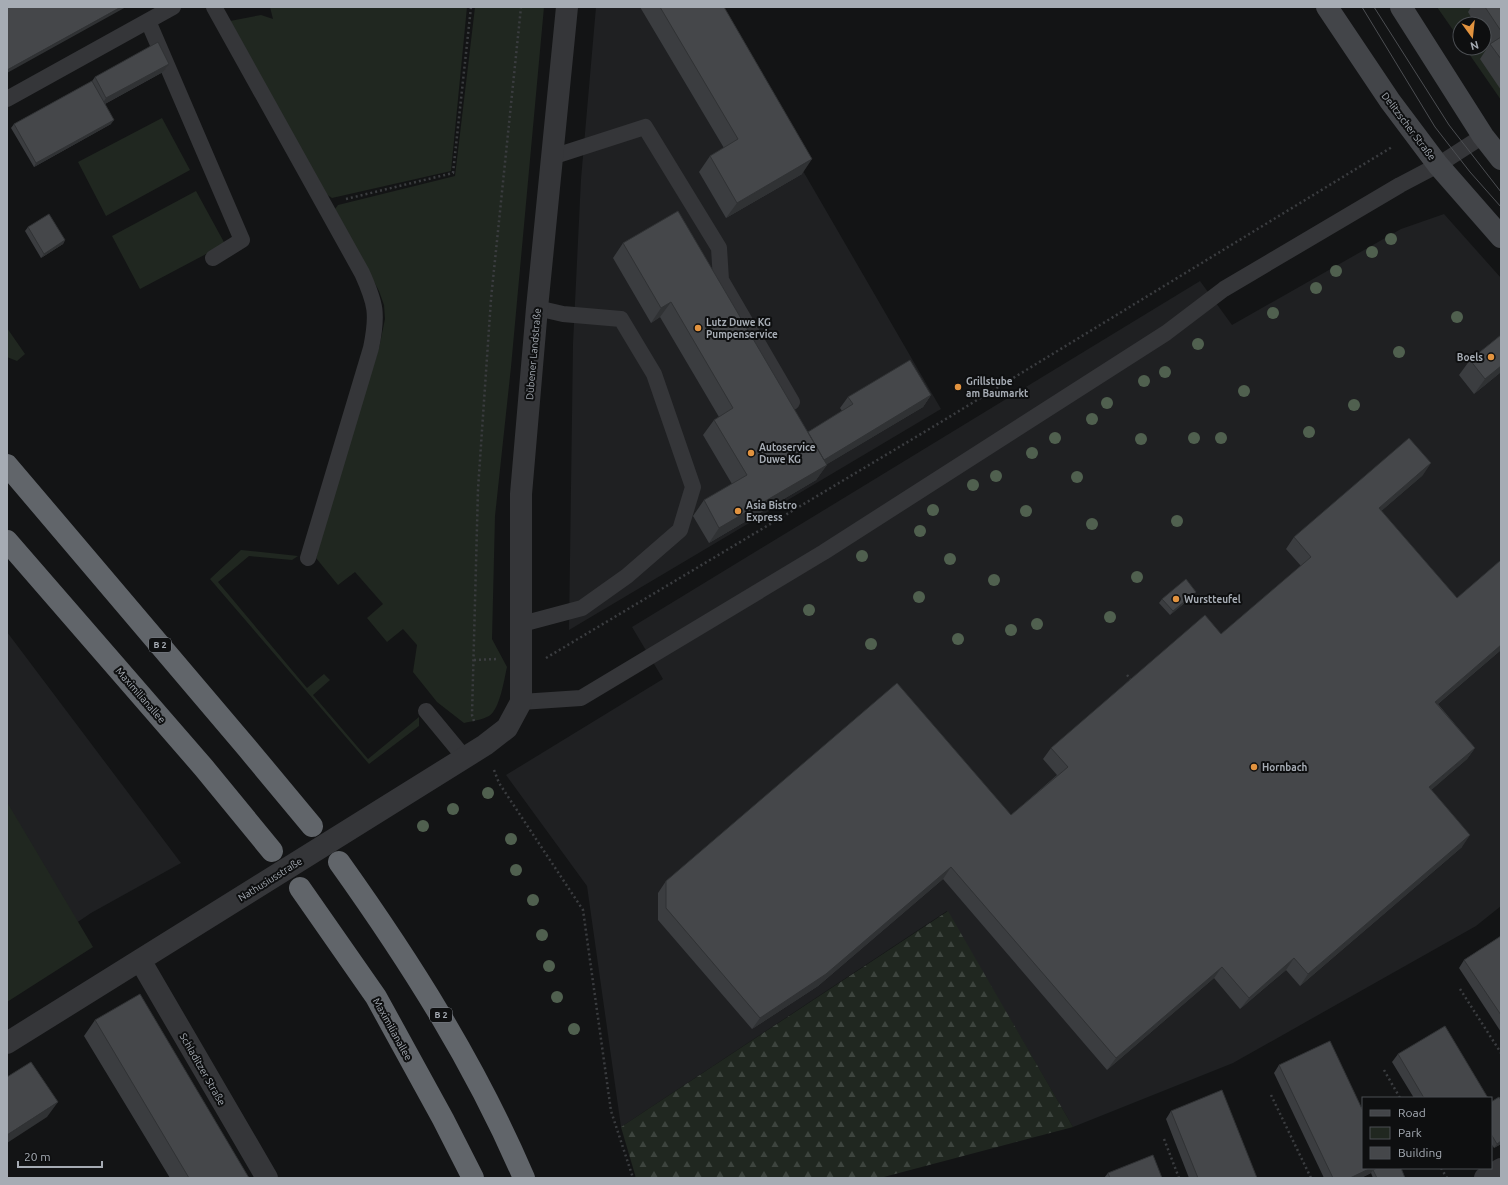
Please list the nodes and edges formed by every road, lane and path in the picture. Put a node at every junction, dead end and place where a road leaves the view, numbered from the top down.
1 (173, 7) edge
2 (214, 7) edge
3 (471, 7) edge
4 (521, 7) edge
5 (567, 7) edge
6 (1327, 7) edge
7 (1401, 7) edge
8 (148, 21) junction
9 (7, 99) edge
10 (1414, 133) junction
11 (1483, 136) junction
12 (552, 157) junction
13 (1501, 159) edge
14 (1438, 165) junction
15 (324, 204) junction
16 (1501, 237) edge
17 (212, 258) dead end
18 (537, 308) junction
19 (792, 402) edge
20 (7, 465) edge
21 (7, 541) edge
22 (308, 558) dead end
23 (522, 624) junction
24 (522, 658) junction
25 (474, 660) junction
26 (1127, 675) dead end
27 (1136, 686) edge
28 (521, 702) junction
29 (426, 711) dead end
30 (485, 746) junction
31 (464, 757) junction
32 (312, 826) dead end
33 (272, 851) dead end
34 (339, 862) dead end
35 (300, 888) dead end
36 (140, 960) junction
37 (1460, 989) dead end
38 (7, 1043) edge
39 (1501, 1053) edge
40 (1384, 1070) dead end
41 (1271, 1095) dead end
42 (1399, 1097) edge
43 (1164, 1139) dead end
44 (1442, 1169) edge
45 (1501, 1169) edge
46 (267, 1178) edge
47 (473, 1178) edge
48 (524, 1178) edge
49 (633, 1178) edge
50 (1179, 1178) edge
51 (1311, 1178) edge
52 (1447, 1178) edge
53 (1485, 1178) edge

1 - 8 lane
2 - 15 lane
3 - 15 path
4 - 25 path
5 - 12 street, Dübener Landstraße
6 - 10 main road, Delitzscher Straße
7 - 11 main road
8 - 9 lane
8 - 17 lane
10 - 14 main road, Delitzscher Straße
10 - 24 path
11 - 13 main road
11 - 14 lane
12 - 18 street, Dübener Landstraße
12 - 19 lane
14 - 16 main road, Delitzscher Straße
14 - 28 lane
15 - 22 lane
18 - 23 street, Dübener Landstraße
18 - 23 lane
20 - 32 highway, B 2
21 - 33 highway, Maximilianallee
23 - 24 street, Dübener Landstraße
24 - 25 path
24 - 28 street, Dübener Landstraße
25 - 30 path
26 - 27 path
28 - 30 street, Nathusiusstraße
29 - 31 lane
30 - 31 street, Nathusiusstraße
30 - 49 path
31 - 36 street, Nathusiusstraße
34 - 48 highway, B 2
35 - 47 highway, Maximilianallee
36 - 38 street, Nathusiusstraße
36 - 46 street, Schladitzer Straße
37 - 39 path
40 - 42 path
41 - 51 path
43 - 50 path
44 - 52 path
45 - 53 street

